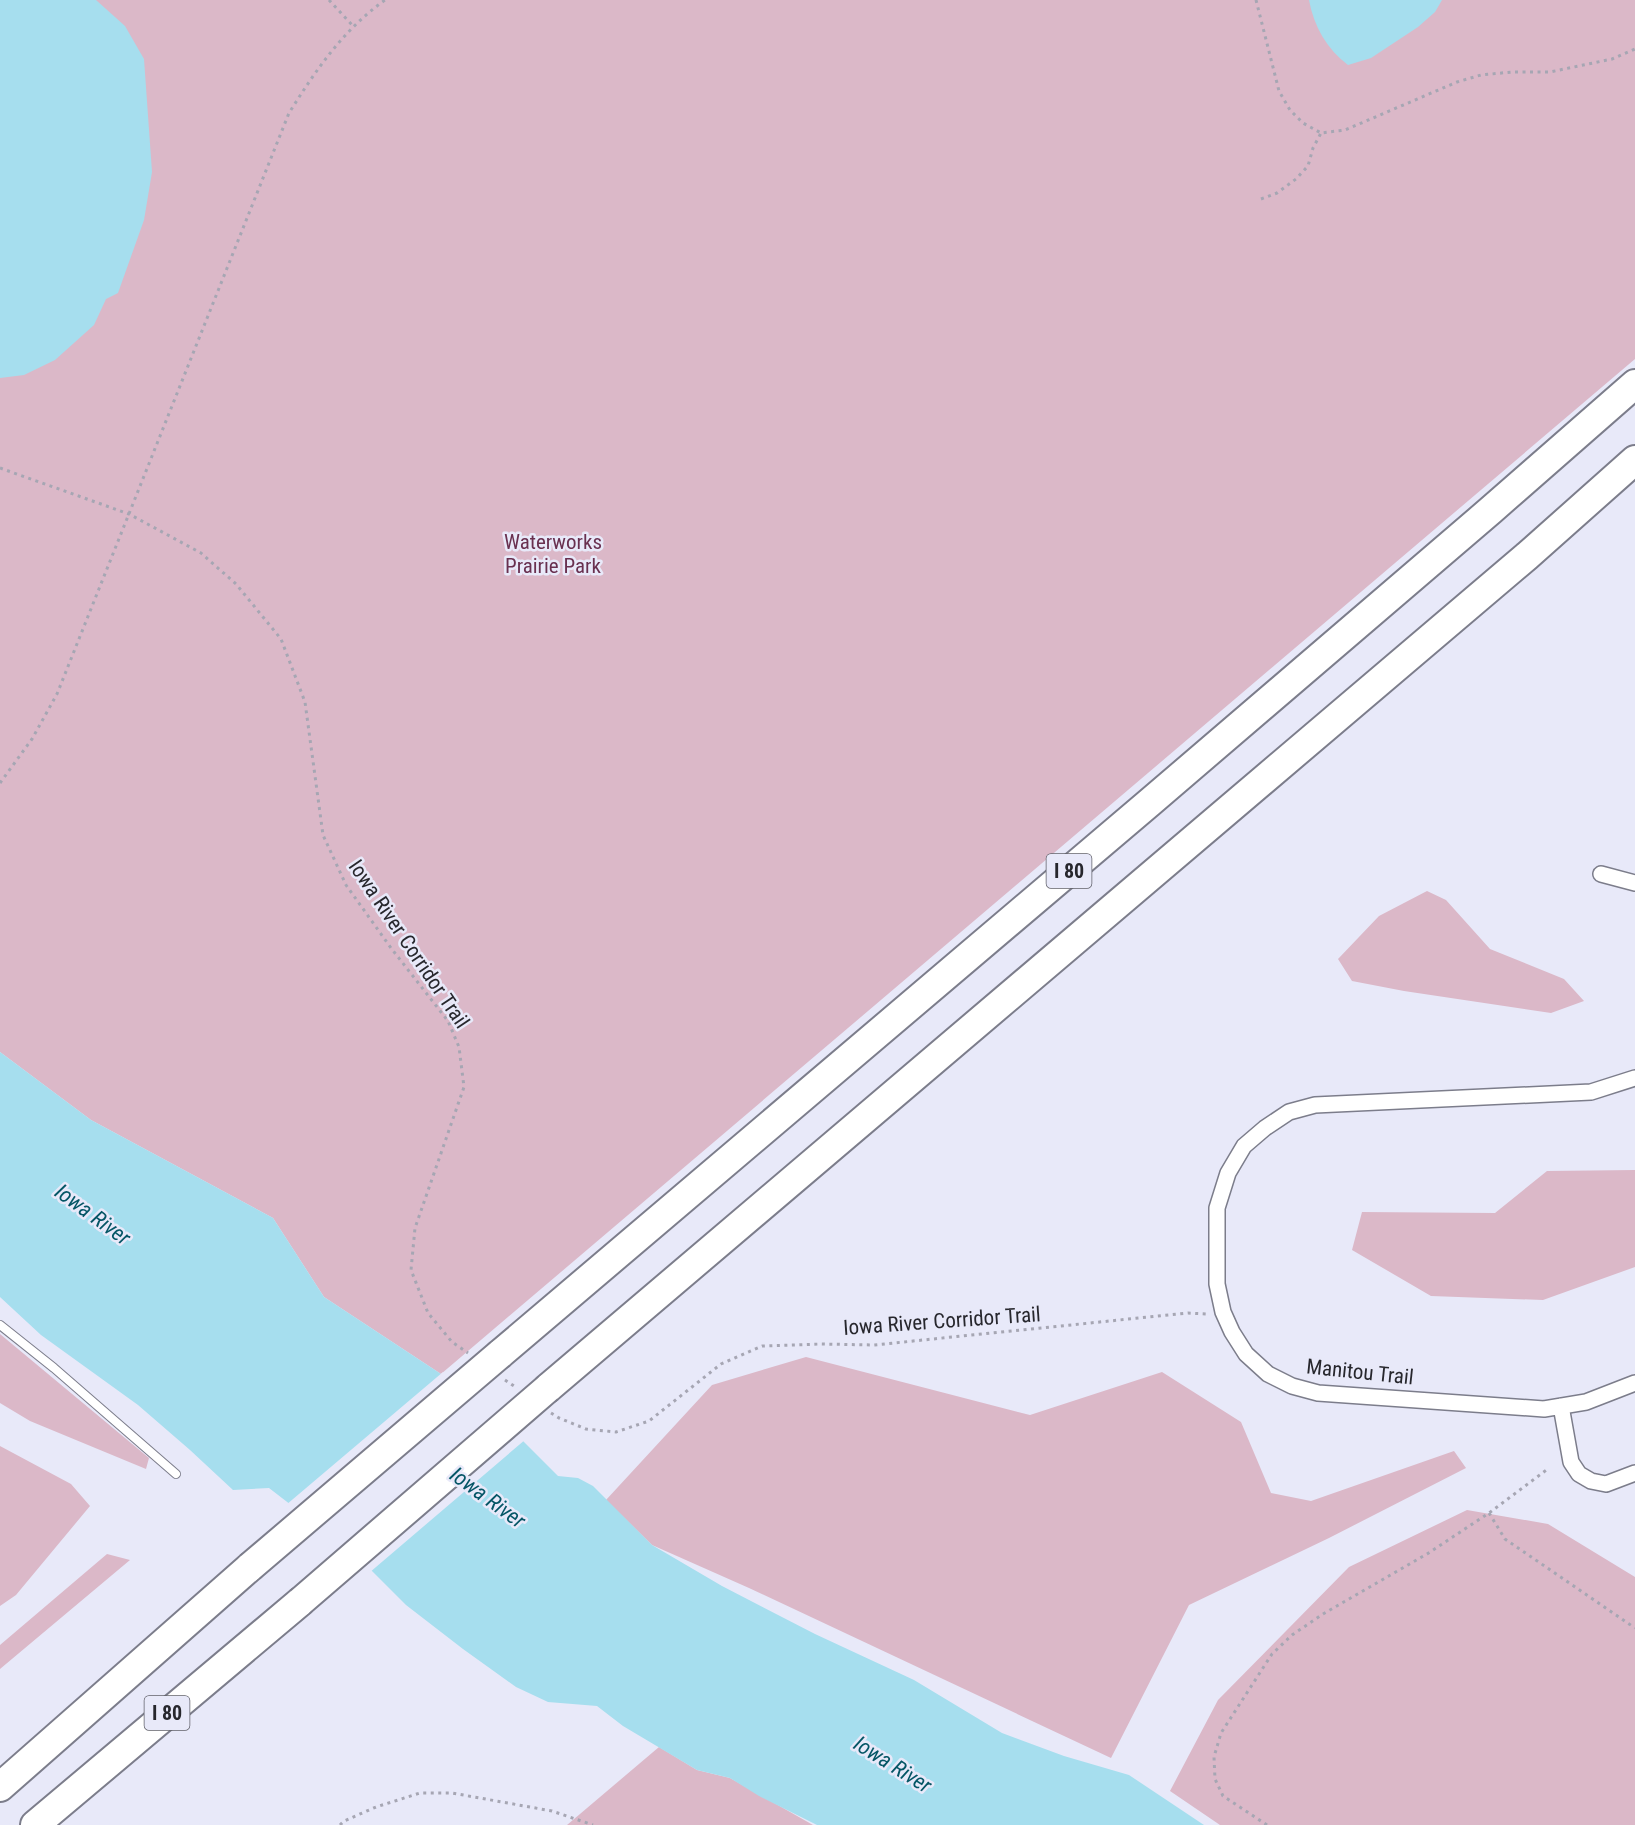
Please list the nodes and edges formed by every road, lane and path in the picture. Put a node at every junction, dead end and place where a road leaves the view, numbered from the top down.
1 (329, 0) edge
2 (385, 0) edge
3 (1256, 0) edge
4 (353, 27) junction
5 (1635, 49) edge
6 (1321, 133) junction
7 (1261, 199) dead end
8 (1635, 384) edge
9 (1635, 460) edge
10 (0, 468) edge
11 (129, 514) junction
12 (0, 783) edge
13 (1601, 874) dead end
14 (1635, 883) edge
15 (1635, 1078) edge
16 (1223, 1312) junction
17 (0, 1325) edge
18 (494, 1365) junction
19 (1635, 1383) edge
20 (541, 1398) junction
21 (1562, 1406) junction
22 (1549, 1468) dead end
23 (1635, 1473) edge
24 (176, 1474) dead end
25 (1489, 1513) junction
26 (1635, 1628) edge
27 (180, 1629) junction
28 (0, 1771) edge
29 (0, 1787) edge
30 (35, 1825) edge
31 (340, 1825) edge
32 (593, 1825) edge
33 (1267, 1825) edge

1 - 4 path
2 - 4 path
3 - 6 path
4 - 11 path
5 - 6 path
6 - 7 path
8 - 18 highway, I 80
9 - 20 highway, I 80
10 - 11 path, Iowa River Corridor Trail
11 - 12 path
11 - 18 path, Iowa River Corridor Trail
13 - 14 street
15 - 16 street, Manitou Trail
16 - 20 path, Iowa River Corridor Trail
16 - 21 street, Manitou Trail
17 - 24 lane
18 - 20 path, Iowa River Corridor Trail
18 - 27 highway, I 80, bridge
19 - 21 street, Manitou Trail
20 - 30 highway, I 80, bridge
21 - 23 street
22 - 25 path
25 - 26 path
25 - 33 path
27 - 28 highway
27 - 29 highway, I 80
31 - 32 path

